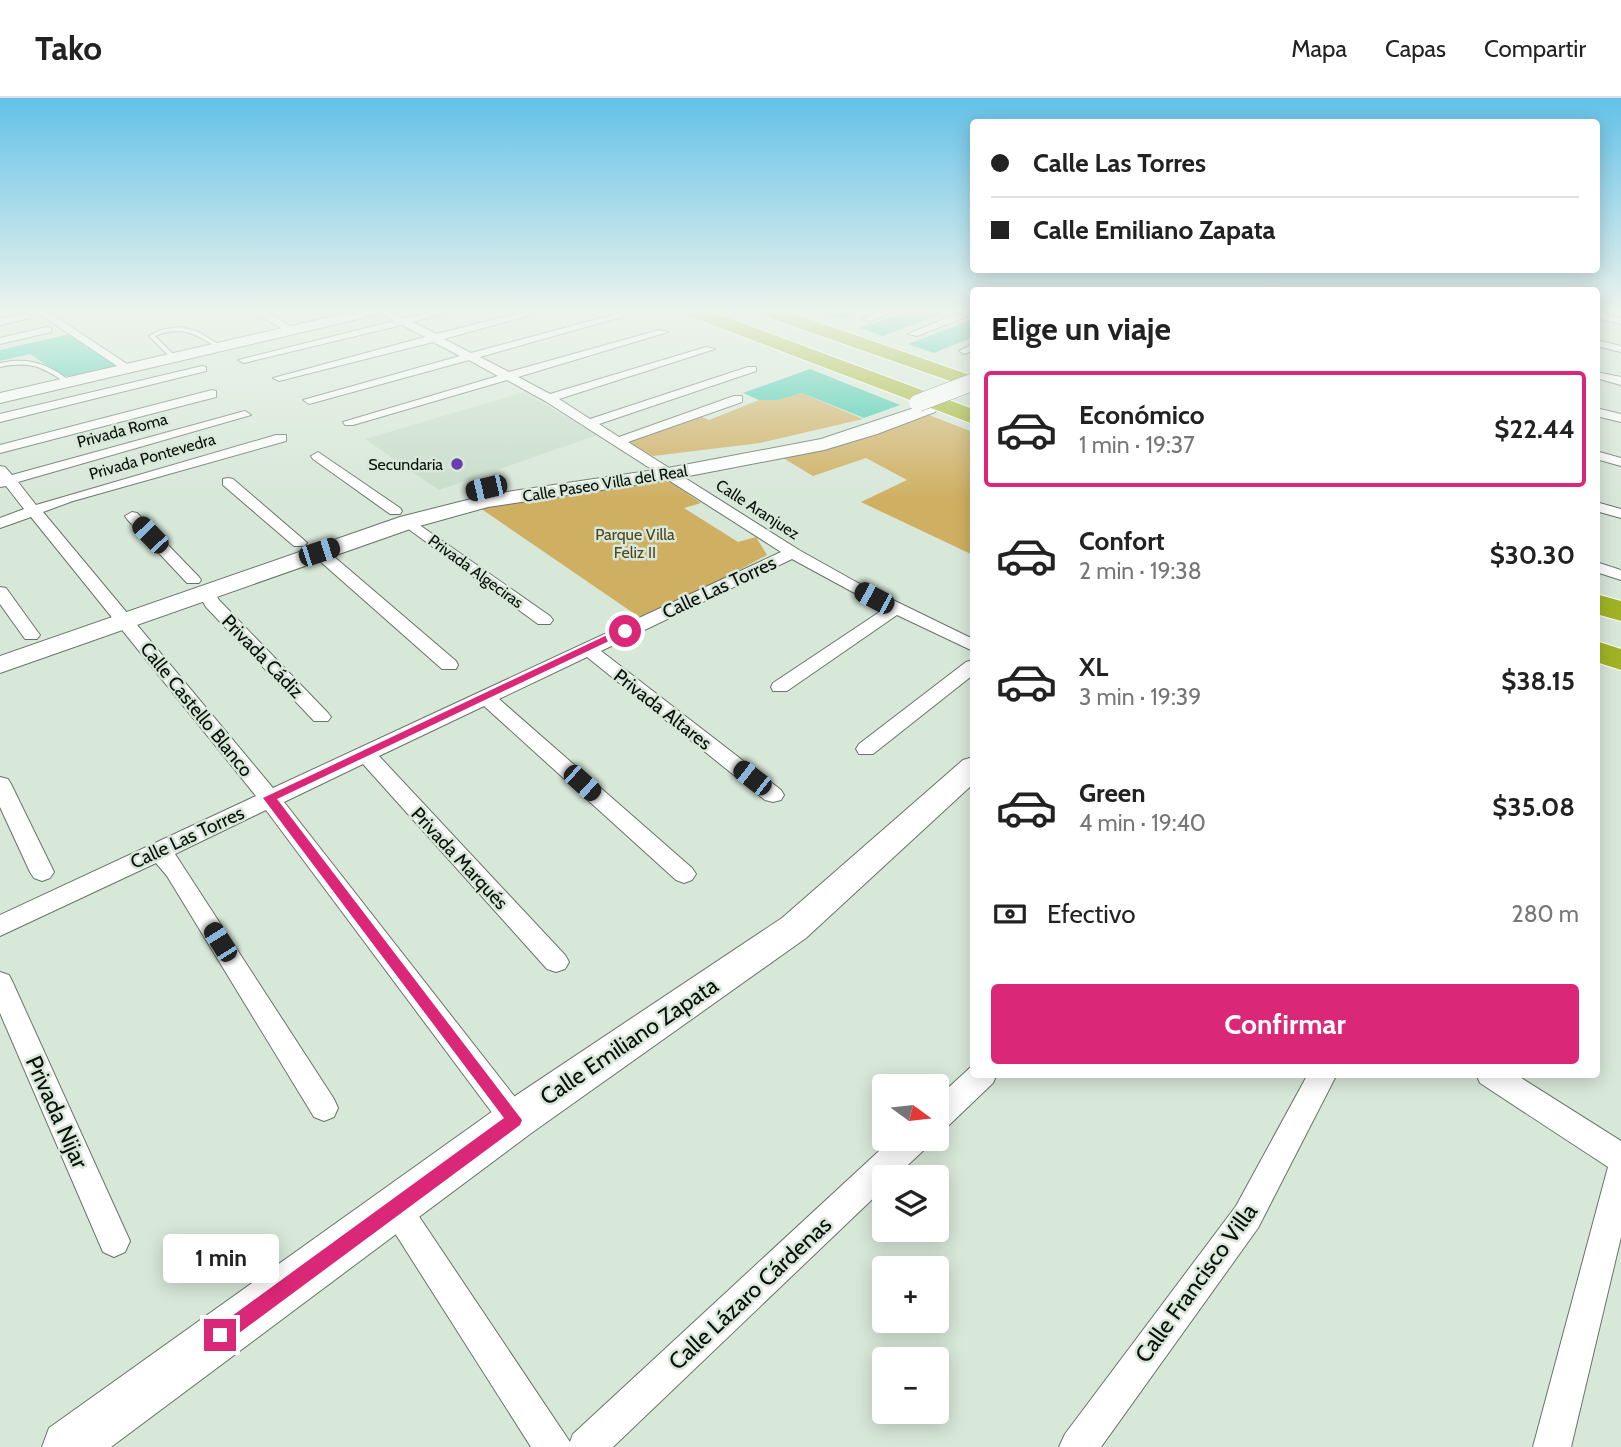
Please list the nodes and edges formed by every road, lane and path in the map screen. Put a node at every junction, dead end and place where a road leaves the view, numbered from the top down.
1 (57, 374) edge
2 (102, 374) edge
3 (182, 374) edge
4 (295, 374) edge
5 (405, 374) edge
6 (506, 374) edge
7 (517, 374) edge
8 (628, 374) edge
9 (737, 374) edge
10 (861, 374) edge
11 (947, 374) edge
12 (510, 376) junction
13 (1600, 376) edge
14 (279, 378) dead end
15 (1621, 381) edge
16 (68, 382) junction
17 (970, 382) edge
18 (970, 384) edge
19 (970, 392) edge
20 (212, 394) dead end
21 (0, 398) edge
22 (549, 398) junction
23 (738, 399) dead end
24 (309, 400) dead end
25 (923, 406) junction
26 (1600, 413) edge
27 (245, 415) dead end
28 (970, 415) edge
29 (0, 418) edge
30 (1621, 418) edge
31 (349, 422) dead end
32 (589, 423) junction
33 (281, 438) dead end
34 (617, 442) junction
35 (0, 449) edge
36 (318, 456) dead end
37 (1600, 456) edge
38 (1621, 462) edge
39 (661, 469) junction
40 (3, 478) edge
41 (228, 482) dead end
42 (1600, 507) edge
43 (33, 512) junction
44 (1621, 514) edge
45 (132, 516) dead end
46 (401, 516) junction
47 (0, 523) edge
48 (309, 547) junction
49 (793, 553) junction
50 (1600, 568) edge
51 (1621, 575) edge
52 (199, 586) junction
53 (0, 592) edge
54 (1600, 604) edge
55 (895, 609) junction
56 (1621, 612) edge
57 (119, 614) junction
58 (544, 620) dead end
59 (31, 635) junction
60 (970, 645) edge
61 (0, 646) edge
62 (586, 649) junction
63 (1600, 652) edge
64 (1621, 660) edge
65 (0, 665) edge
66 (449, 665) dead end
67 (970, 668) edge
68 (780, 687) dead end
69 (485, 697) junction
70 (321, 717) dead end
71 (866, 749) dead end
72 (365, 754) junction
73 (970, 770) edge
74 (0, 784) edge
75 (773, 795) dead end
76 (269, 798) junction
77 (159, 851) junction
78 (42, 872) dead end
79 (684, 874) dead end
80 (0, 926) edge
81 (556, 962) dead end
82 (0, 983) edge
83 (979, 1078) edge
84 (1321, 1078) edge
85 (1496, 1078) edge
86 (949, 1106) edge
87 (324, 1108) dead end
88 (514, 1120) junction
89 (900, 1152) edge
90 (1621, 1158) edge
91 (1621, 1173) edge
92 (395, 1208) junction
93 (114, 1241) dead end
94 (68, 1447) edge
95 (553, 1447) edge
96 (586, 1447) edge
97 (1078, 1447) edge
98 (1552, 1447) edge

1 - 16 lane
2 - 16 street
3 - 29 street
4 - 14 street
5 - 24 street
6 - 12 street, Calle Aranjuez
7 - 12 street
8 - 22 street
9 - 32 street
10 - 28 highway
11 - 17 highway
12 - 22 street, Calle Aranjuez
12 - 31 street
13 - 15 street
16 - 21 street
18 - 25 street, Calle Paseo Villa del Real, bridge
19 - 25 street, Calle Paseo Villa del Real
20 - 35 street
22 - 32 street, Calle Aranjuez
23 - 34 street
25 - 39 street, Calle Paseo Villa del Real
26 - 30 street
27 - 40 street, Privada Roma
32 - 34 street, Calle Aranjuez
33 - 43 street, Privada Pontevedra
34 - 39 street, Calle Aranjuez
36 - 46 street, Privada Algeciras
37 - 38 street
39 - 46 street, Calle Paseo Villa del Real
39 - 49 street, Calle Aranjuez
40 - 43 street, Calle Castello Blanco
41 - 48 street
42 - 44 street
43 - 47 street, Privada Pontevedra
43 - 57 street, Calle Castello Blanco
45 - 52 street, Privada Cádiz
46 - 48 street, Calle Paseo Villa del Real
46 - 58 street, Privada Algeciras
48 - 52 street, Calle Paseo Villa del Real
48 - 66 street
49 - 55 street, Calle Aranjuez
49 - 62 street, Calle Las Torres
50 - 51 street
52 - 57 street, Calle Paseo Villa del Real
52 - 70 street, Privada Cádiz
53 - 59 street
54 - 56 highway
55 - 60 street, Calle Aranjuez
55 - 68 street
57 - 59 street, Calle Paseo Villa del Real
57 - 65 street, Calle Paseo Villa del Real
57 - 76 street, Calle Castello Blanco
59 - 61 street, Calle Paseo Villa del Real
62 - 69 street, Calle Las Torres
62 - 75 street, Privada Altares
63 - 64 highway
67 - 71 street
69 - 72 street, Calle Las Torres
69 - 79 street
72 - 76 street, Calle Las Torres
72 - 81 street, Privada Marqués
73 - 88 street, Calle Emiliano Zapata
74 - 78 street
76 - 77 street, Calle Las Torres
76 - 88 street, Calle Castello Blanco
77 - 80 street, Calle Las Torres
77 - 87 street
82 - 93 street, Privada Nijar
83 - 86 street
84 - 97 street, Calle Francisco Villa
85 - 90 street
88 - 92 street, Calle Emiliano Zapata
89 - 96 street, Calle Lázaro Cárdenas
91 - 98 street
92 - 94 street, Calle Emiliano Zapata
92 - 95 street

